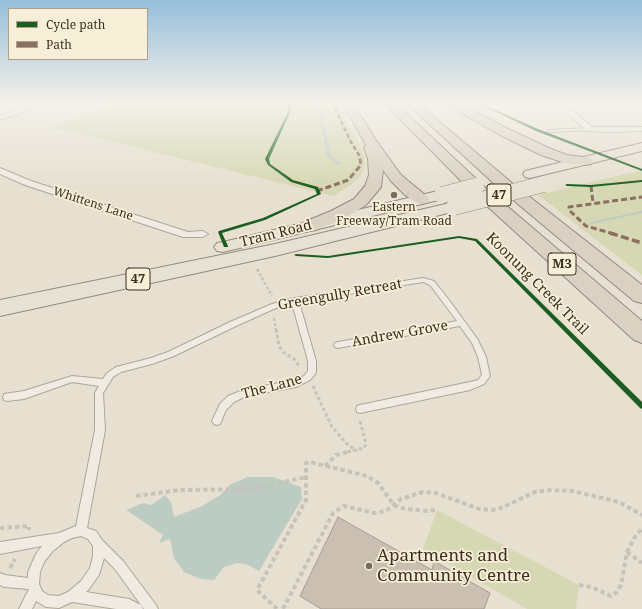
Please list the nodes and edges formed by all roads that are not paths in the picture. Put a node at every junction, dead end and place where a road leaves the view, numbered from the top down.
1 (363, 130) edge
2 (417, 130) edge
3 (442, 130) edge
4 (501, 130) edge
5 (625, 130) edge
6 (504, 132) junction
7 (642, 132) edge
8 (369, 140) junction
9 (642, 147) edge
10 (642, 160) edge
11 (586, 161) junction
12 (551, 169) junction
13 (0, 171) edge
14 (544, 184) junction
15 (422, 199) junction
16 (454, 207) junction
17 (310, 226) junction
18 (203, 234) dead end
19 (187, 235) junction
20 (174, 242) dead end
21 (0, 295) edge
22 (642, 296) edge
23 (295, 300) junction
24 (0, 308) edge
25 (462, 323) junction
26 (642, 334) edge
27 (338, 345) dead end
28 (104, 383) junction
29 (7, 398) dead end
30 (360, 409) road end
31 (217, 421) dead end
32 (81, 531) junction
33 (60, 538) junction
34 (98, 544) junction
35 (0, 548) edge
36 (0, 579) edge
37 (34, 587) junction
38 (72, 596) junction
39 (57, 605) edge
40 (25, 609) edge
41 (137, 609) edge
42 (152, 609) edge

1 - 8 highway
2 - 26 highway, M3
3 - 22 highway, M3
4 - 6 highway
5 - 7 street
6 - 11 highway
6 - 12 highway
8 - 15 highway
8 - 17 highway
9 - 11 main road, 47
10 - 14 main road, 47
11 - 12 main road, 47
12 - 14 main road
12 - 15 main road, Tram Road / 47, bridge
13 - 19 street, Whittens Lane
14 - 16 main road, Tram Road / 47, bridge
15 - 16 main road
15 - 17 main road, Tram Road / 47
16 - 24 main road, Tram Road / 47
17 - 21 main road, Tram Road / 47
18 - 19 street, Whittens Lane
19 - 20 street, Whittens Lane
23 - 25 lane, Greengully Retreat
23 - 28 lane, Greengully Retreat
23 - 31 lane, The Lane
25 - 27 lane, Andrew Grove
25 - 30 lane, Greengully Retreat
28 - 29 lane
28 - 32 lane
32 - 33 lane
32 - 34 lane
33 - 35 lane
33 - 37 lane
34 - 38 lane
34 - 42 lane
36 - 37 lane
37 - 39 lane
37 - 40 lane
38 - 39 lane
38 - 41 lane

